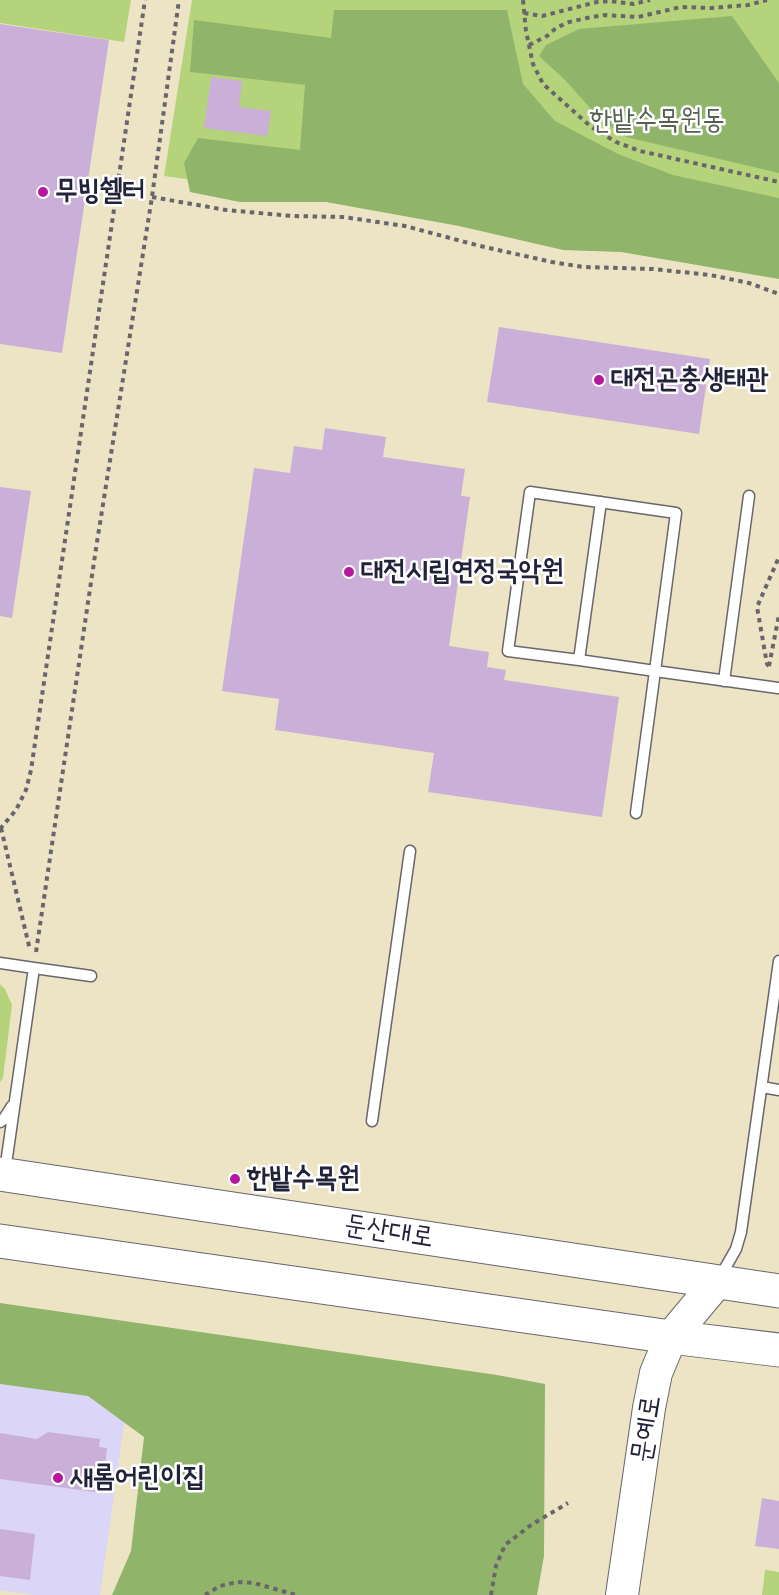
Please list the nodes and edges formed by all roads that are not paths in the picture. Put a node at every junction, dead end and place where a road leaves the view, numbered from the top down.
1 (748, 496) dead end
2 (601, 502) junction
3 (579, 660) junction
4 (655, 671) junction
5 (724, 681) junction
6 (779, 688) edge
7 (636, 813) dead end
8 (410, 851) dead end
9 (779, 961) edge
10 (0, 963) edge
11 (34, 968) junction
12 (91, 976) dead end
13 (762, 1087) junction
14 (779, 1090) edge
15 (16, 1100) junction
16 (372, 1121) dead end
17 (0, 1122) edge
18 (2, 1174) edge
19 (0, 1241) edge
20 (717, 1281) junction
21 (779, 1291) edge
22 (671, 1337) junction
23 (779, 1350) edge
24 (621, 1595) edge

1 - 5 lane
2 - 3 lane
2 - 3 lane
2 - 4 lane
3 - 4 lane
4 - 5 lane
4 - 7 lane
5 - 6 lane
8 - 16 lane
9 - 13 lane
10 - 11 lane
11 - 12 lane
11 - 15 lane
13 - 14 lane
13 - 20 lane
15 - 17 lane
15 - 18 lane
18 - 20 main road, 둔산대로
19 - 22 main road
20 - 21 main road, 둔산대로
20 - 22 main road, 문예로
22 - 23 main road
22 - 24 main road, 문예로

